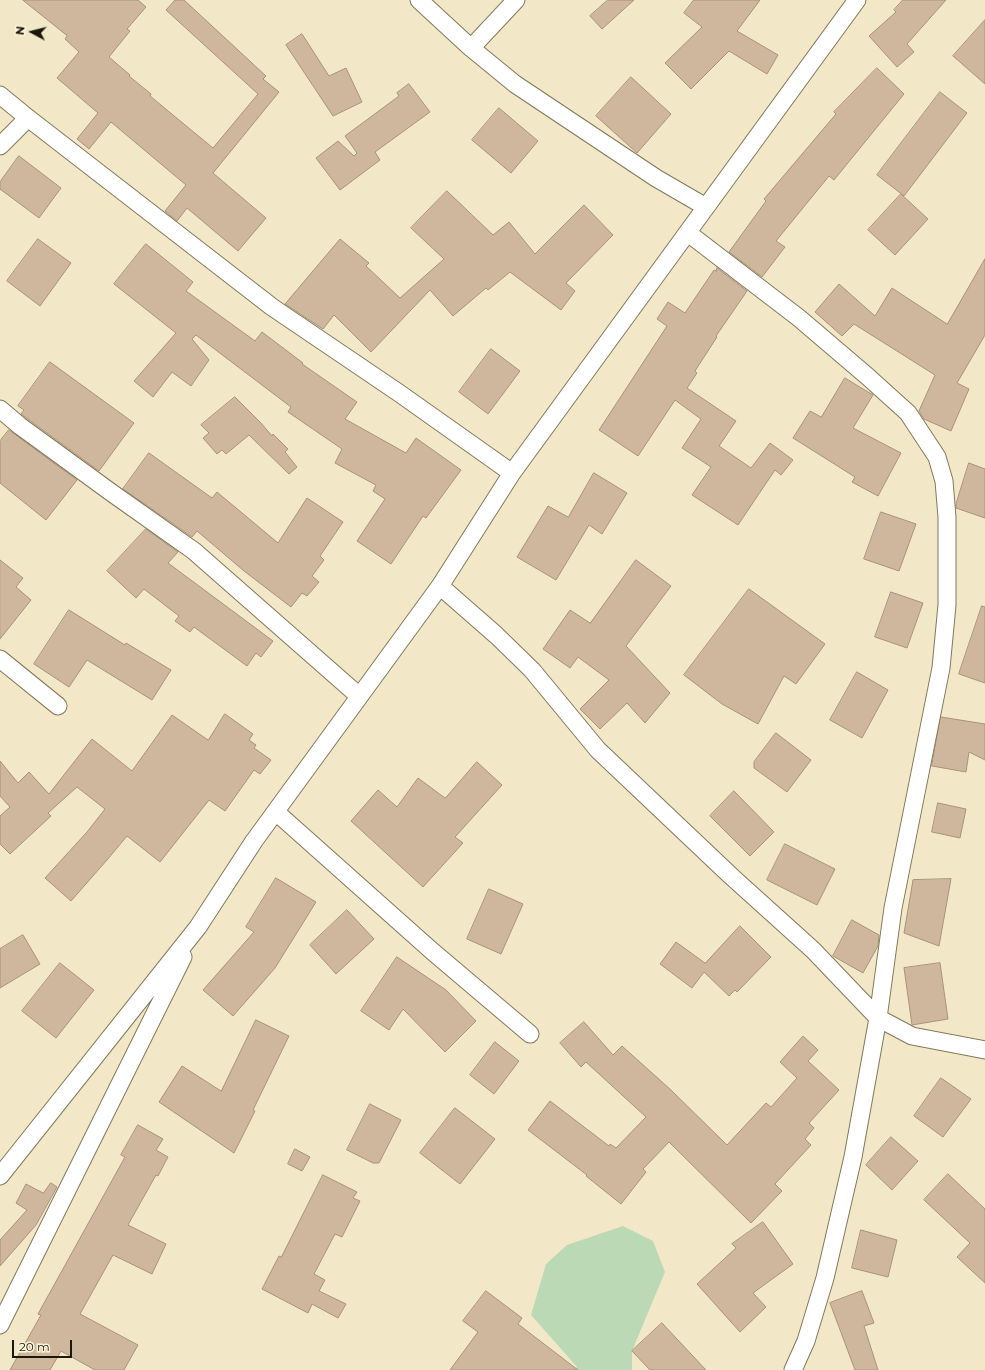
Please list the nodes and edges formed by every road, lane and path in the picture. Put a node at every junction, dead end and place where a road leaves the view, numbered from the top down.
1 (419, 0) edge
2 (516, 0) edge
3 (857, 0) edge
4 (471, 48) junction
5 (0, 94) edge
6 (28, 118) junction
7 (0, 146) edge
8 (706, 208) junction
9 (688, 233) junction
10 (0, 409) edge
11 (512, 473) junction
12 (440, 586) junction
13 (0, 659) edge
14 (359, 696) junction
15 (58, 706) dead end
16 (276, 812) junction
17 (198, 927) junction
18 (878, 1018) junction
19 (530, 1034) dead end
20 (985, 1050) edge
21 (0, 1176) edge
22 (0, 1325) edge
23 (793, 1370) edge

1 - 4 street
2 - 4 street
3 - 8 street
4 - 8 street
5 - 6 street
6 - 7 street
6 - 11 street
8 - 9 street
9 - 11 street
9 - 18 street
10 - 14 street
11 - 12 street
12 - 14 street
12 - 18 street
13 - 15 street
14 - 16 street
16 - 17 street
16 - 19 street
17 - 21 street
17 - 22 street
18 - 20 street
18 - 23 street

